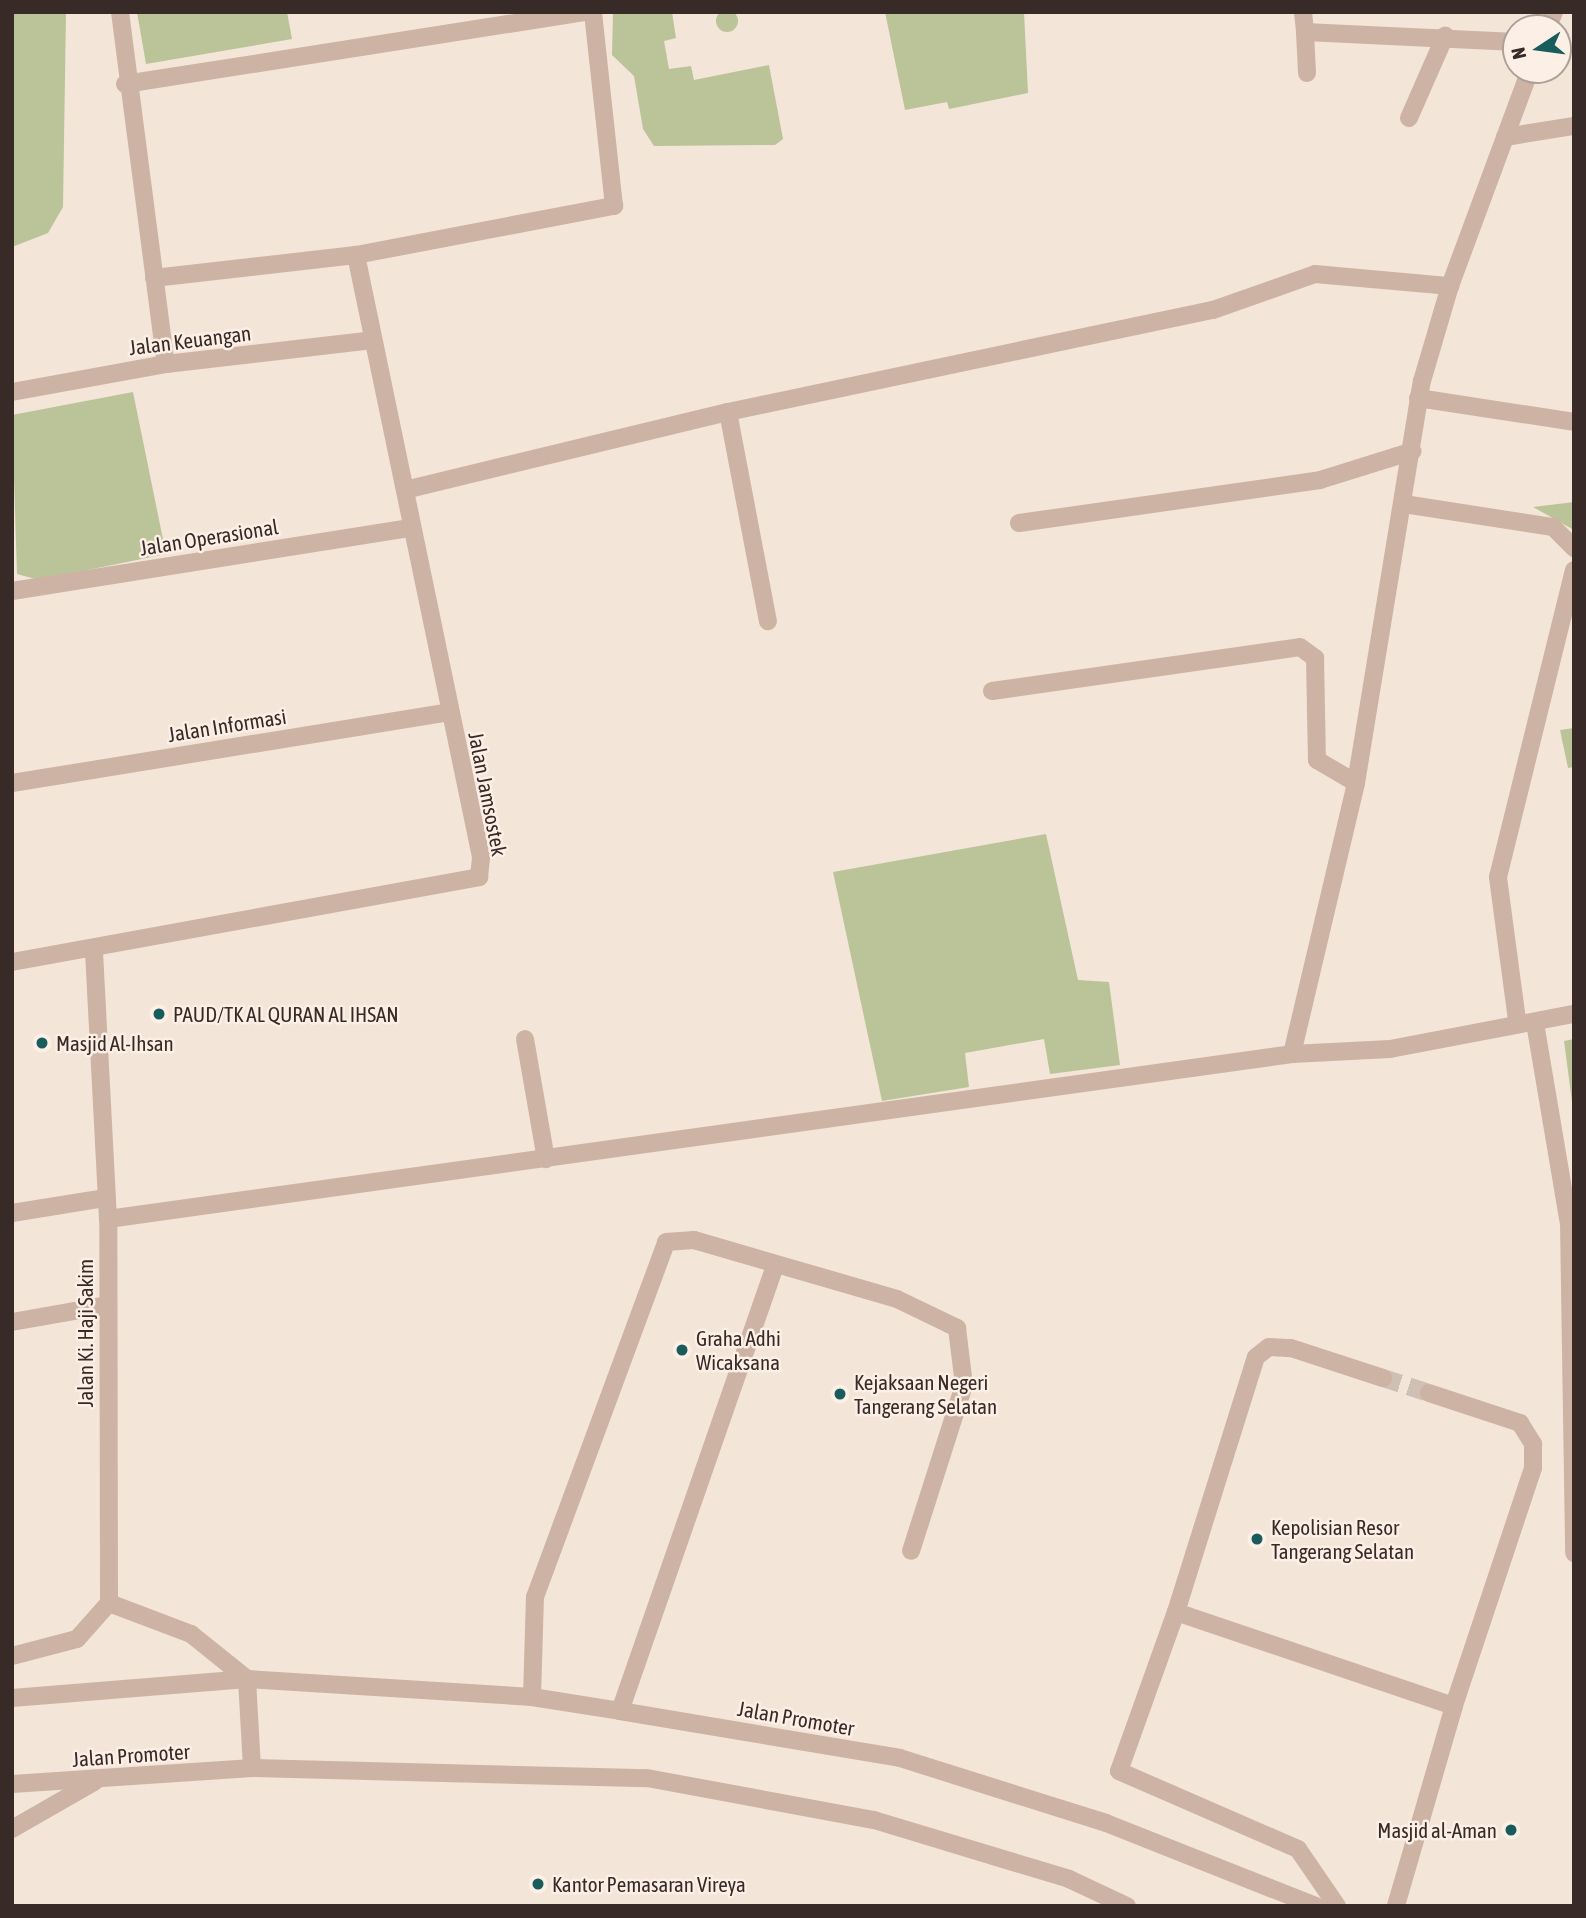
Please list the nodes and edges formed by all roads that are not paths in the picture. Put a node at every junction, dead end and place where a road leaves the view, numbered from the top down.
1 (120, 12) edge
2 (587, 12) edge
3 (593, 12) edge
4 (1303, 12) edge
5 (1305, 32) junction
6 (1446, 36) junction
7 (1502, 41) edge
8 (1307, 73) dead end
9 (125, 84) junction
10 (1525, 84) edge
11 (1409, 118) dead end
12 (1574, 126) edge
13 (1505, 137) junction
14 (356, 255) junction
15 (154, 278) junction
16 (1450, 286) junction
17 (373, 340) junction
18 (166, 364) junction
19 (12, 392) edge
20 (1418, 398) junction
21 (728, 412) junction
22 (1574, 422) edge
23 (1413, 451) junction
24 (405, 490) junction
25 (1404, 504) junction
26 (1018, 523) dead end
27 (412, 528) junction
28 (1574, 548) edge
29 (1574, 570) edge
30 (12, 591) edge
31 (768, 621) dead end
32 (992, 691) dead end
33 (449, 712) junction
34 (12, 783) edge
35 (1356, 783) junction
36 (94, 948) junction
37 (12, 962) edge
38 (1574, 1014) edge
39 (1526, 1021) junction
40 (525, 1039) dead end
41 (1292, 1054) junction
42 (546, 1159) junction
43 (106, 1198) junction
44 (12, 1213) edge
45 (108, 1219) junction
46 (774, 1268) junction
47 (108, 1306) junction
48 (12, 1322) edge
49 (1383, 1378) tunnel mouth
50 (1429, 1393) tunnel mouth
51 (911, 1551) dead end
52 (1574, 1553) edge
53 (109, 1603) junction
54 (1176, 1612) junction
55 (12, 1656) edge
56 (247, 1679) junction
57 (532, 1697) junction
58 (12, 1698) edge
59 (1454, 1706) junction
60 (620, 1711) junction
61 (252, 1769) junction
62 (97, 1781) junction
63 (12, 1784) edge
64 (12, 1829) edge
65 (1127, 1906) edge
66 (1315, 1906) edge
67 (1337, 1906) edge
68 (1396, 1906) edge

1 - 9 street
2 - 9 street
3 - 14 street
4 - 5 street
5 - 6 street
5 - 8 street
6 - 7 street
6 - 11 street
9 - 15 street
10 - 13 street
12 - 13 street
13 - 16 street
14 - 15 street
14 - 17 street, Jalan Jamsostek
15 - 18 street
16 - 20 street
16 - 21 street
17 - 18 street, Jalan Keuangan
17 - 24 street, Jalan Jamsostek
18 - 19 street, Jalan Keuangan
20 - 22 street
20 - 23 street
21 - 24 street
21 - 31 street
23 - 25 street
23 - 26 street
24 - 27 street, Jalan Jamsostek
25 - 28 street
25 - 35 street
27 - 30 street, Jalan Operasional
27 - 33 street, Jalan Jamsostek
29 - 39 street
32 - 35 street
33 - 34 street, Jalan Informasi
33 - 36 street, Jalan Jamsostek
35 - 41 street
36 - 37 street, Jalan Jamsostek
36 - 43 street, Jalan Ki. Haji Sakim
38 - 39 street
39 - 41 street
39 - 52 street
40 - 42 street
41 - 42 street
42 - 45 street
43 - 44 street
43 - 45 street, Jalan Ki. Haji Sakim
45 - 47 street, Jalan Ki. Haji Sakim
46 - 51 street
46 - 57 street
46 - 60 street
47 - 48 street
47 - 53 street, Jalan Ki. Haji Sakim
49 - 54 street
50 - 59 street
53 - 55 street
53 - 56 street
54 - 59 street
54 - 67 street
56 - 57 street, Jalan Promoter
56 - 58 street, Jalan Promoter
56 - 61 street
57 - 60 street, Jalan Promoter
59 - 68 street
60 - 66 street, Jalan Promoter
61 - 62 street, Jalan Promoter
61 - 65 street, Jalan Promoter
62 - 63 street, Jalan Promoter
62 - 64 street

